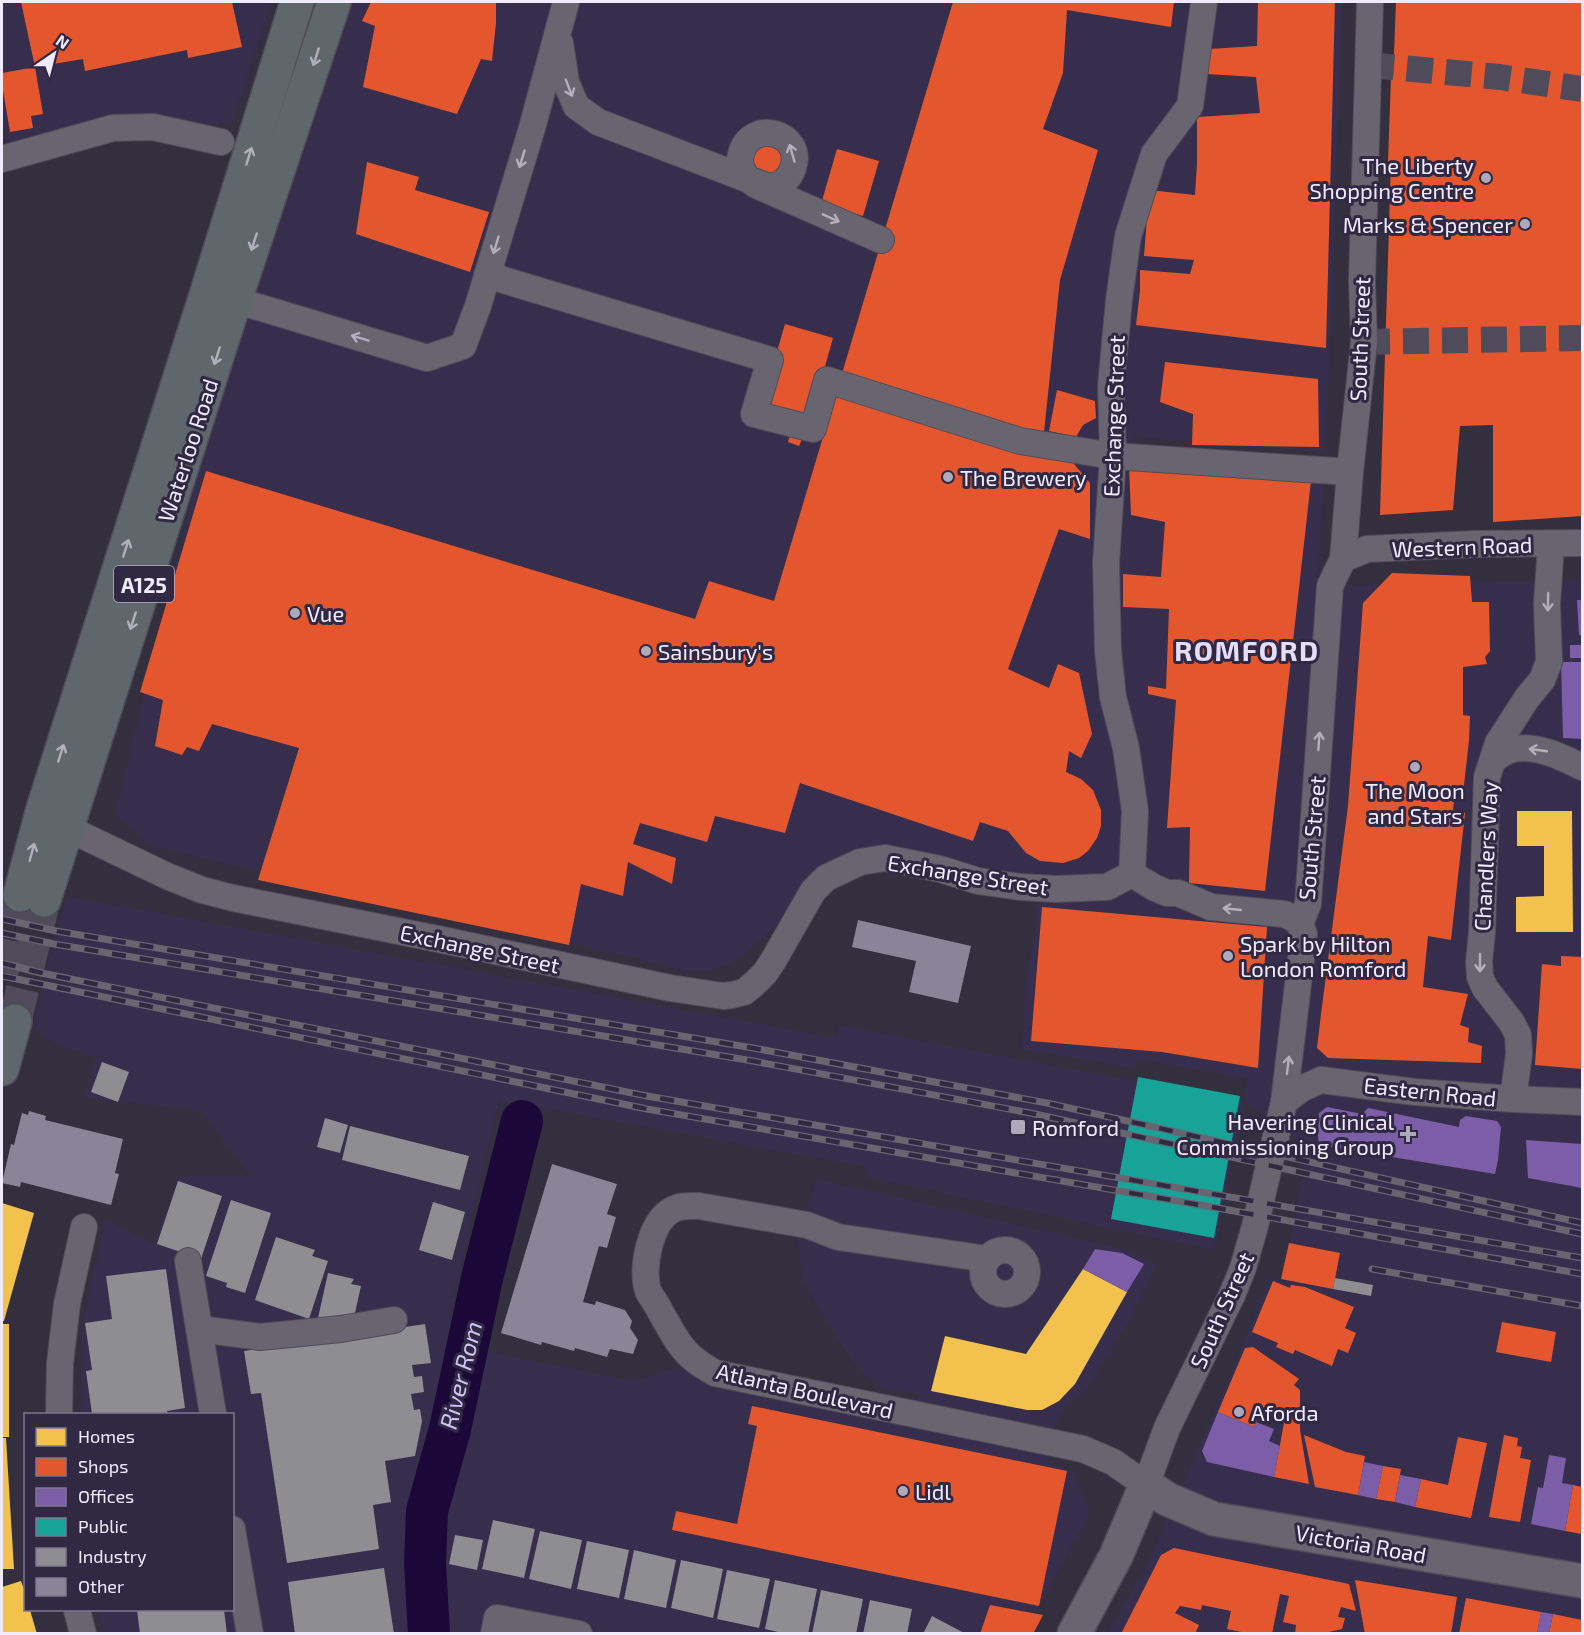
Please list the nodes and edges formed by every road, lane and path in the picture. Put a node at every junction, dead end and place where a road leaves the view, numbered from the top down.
1 (297, 2) edge
2 (334, 2) edge
3 (566, 2) edge
4 (1204, 2) edge
5 (1370, 2) edge
6 (559, 31) junction
7 (221, 142) dead end
8 (2, 159) edge
9 (881, 240) dead end
10 (487, 275) junction
11 (235, 300) junction
12 (1113, 456) junction
13 (1350, 472) junction
14 (1582, 543) edge
15 (1551, 544) junction
16 (1343, 559) junction
17 (1494, 759) junction
18 (1582, 767) edge
19 (55, 819) junction
20 (1132, 874) junction
21 (32, 898) tunnel mouth
22 (1300, 924) junction
23 (15, 1021) tunnel mouth
24 (2, 1069) edge
25 (1513, 1099) junction
26 (1284, 1102) junction
27 (1582, 1102) edge
28 (84, 1227) dead end
29 (987, 1259) dead end
30 (188, 1260) dead end
31 (394, 1320) dead end
32 (199, 1329) junction
33 (59, 1413) edge
34 (213, 1413) edge
35 (1146, 1485) junction
36 (234, 1541) edge
37 (1582, 1581) edge
38 (78, 1611) edge
39 (83, 1634) edge
40 (250, 1634) edge
41 (494, 1634) edge
42 (579, 1634) edge
43 (1074, 1634) edge

19 -> 1 main road, Waterloo Road / A125
2 -> 11 main road, Waterloo Road / A125
3 - 6 street
4 - 12 street, Exchange Street
5 - 13 street, South Street
6 -> 9 street
6 -> 10 street
7 - 8 street
10 -> 11 street
10 - 12 street
11 -> 19 main road, Waterloo Road / A125
12 - 13 street
12 - 20 street, Exchange Street
13 - 16 street, South Street
14 - 15 street, Western Road
15 - 16 street, Western Road
15 -> 17 street, Chandlers Way
22 -> 16 street, South Street
18 -> 17 street
17 -> 25 street, Chandlers Way
19 - 20 street, Exchange Street
19 - 21 main road, Waterloo Road / A125
22 -> 20 street
26 -> 22 street, South Street
23 - 24 main road
25 - 26 street, Eastern Road
25 - 27 street, Eastern Road
26 - 35 street, South Street
28 - 33 street
29 - 35 street, Atlanta Boulevard
30 - 32 street
31 - 32 street
32 - 34 street
35 - 37 street, Victoria Road
35 - 43 street, South Street
36 - 40 street
38 - 39 street
41 - 42 street

